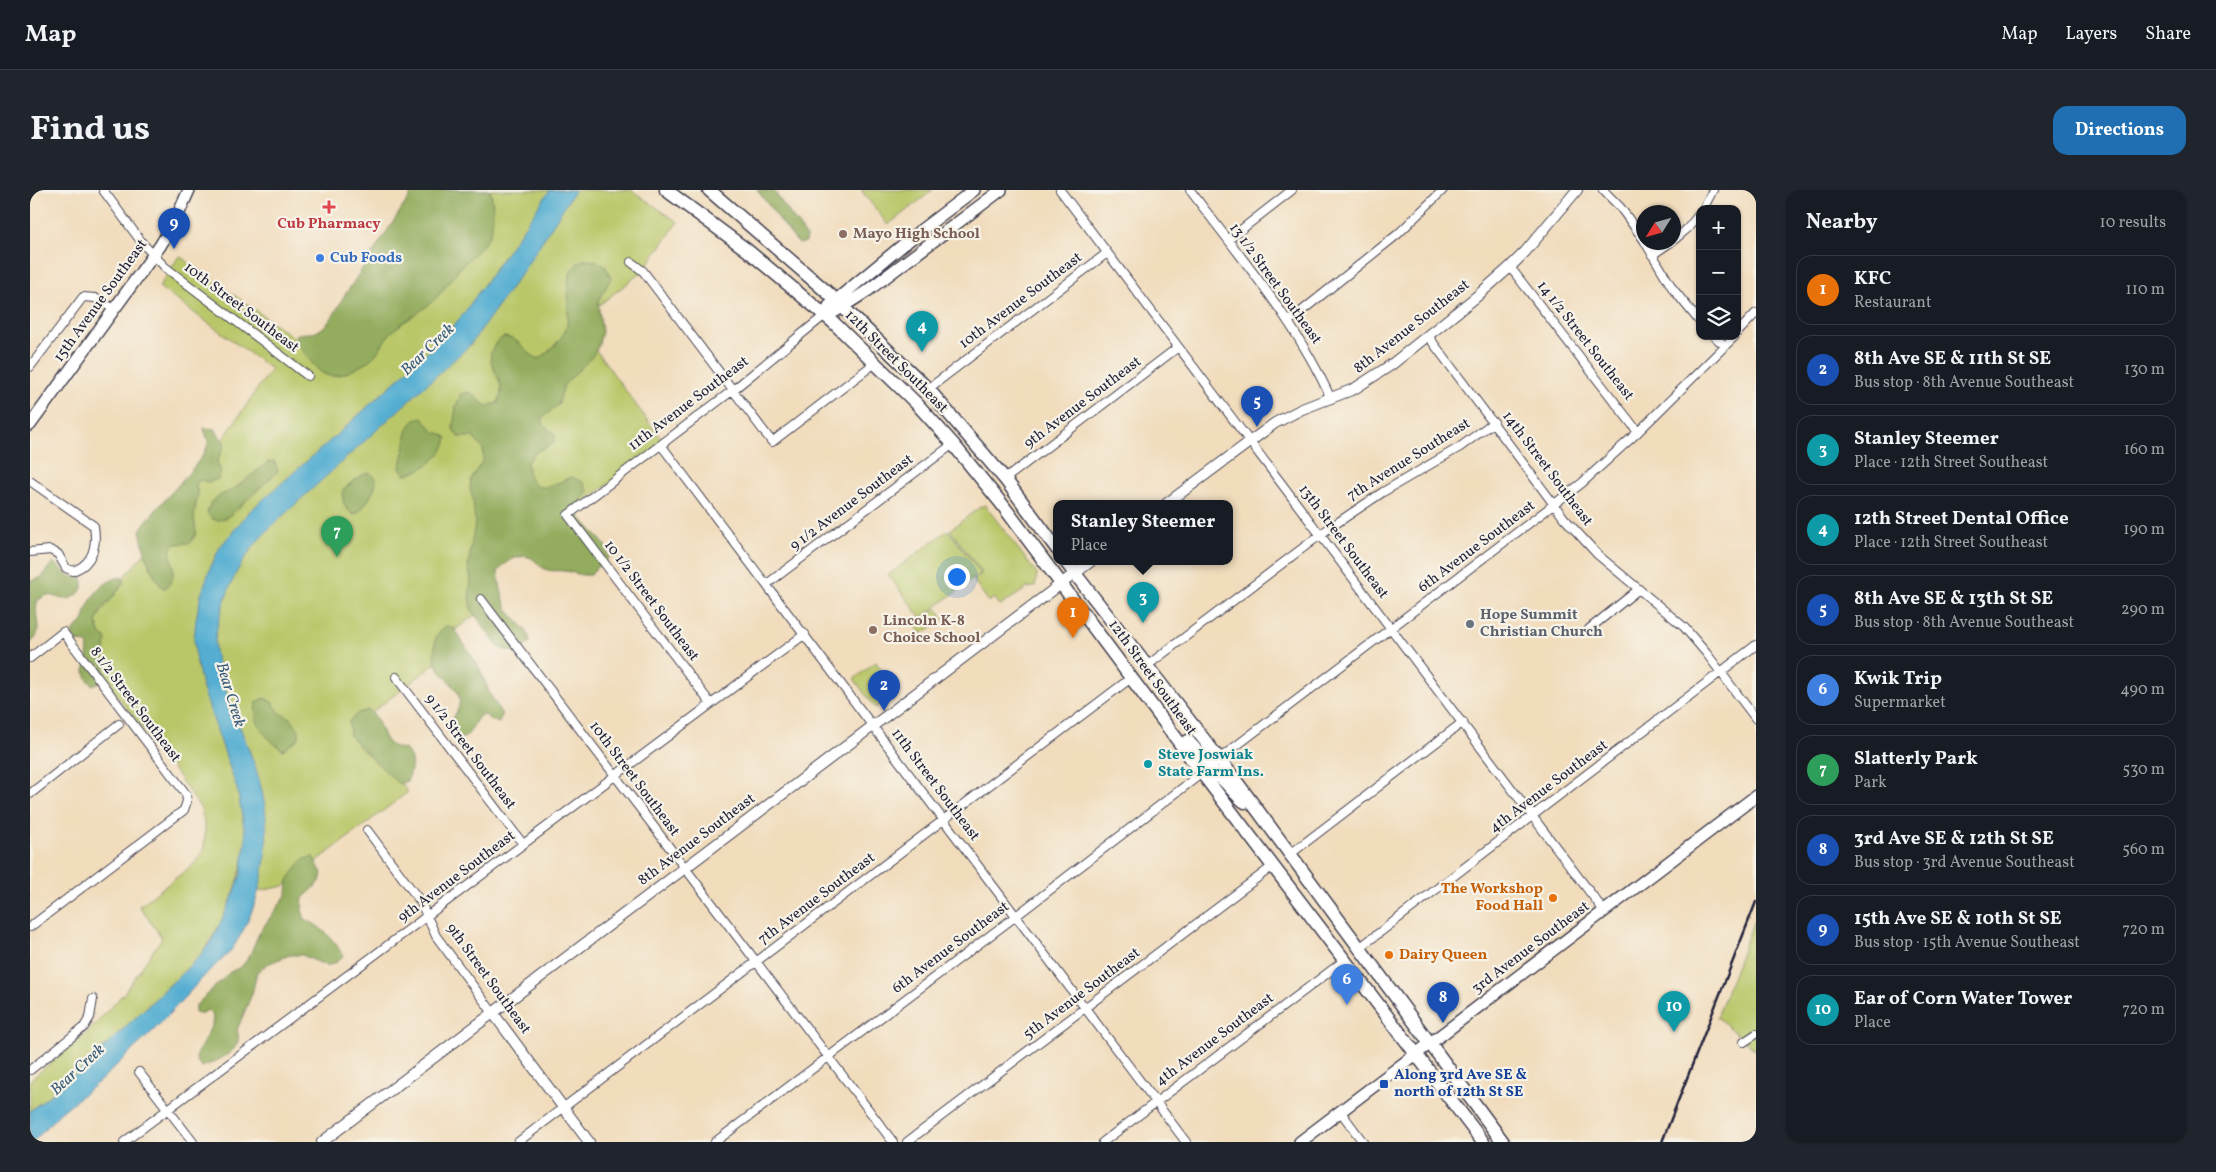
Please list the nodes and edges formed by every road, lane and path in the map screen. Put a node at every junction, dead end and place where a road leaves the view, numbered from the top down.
1 (103, 190) edge
2 (189, 190) edge
3 (666, 190) edge
4 (709, 190) edge
5 (974, 190) edge
6 (1001, 190) edge
7 (1060, 190) edge
8 (1190, 190) edge
9 (1292, 190) edge
10 (1442, 190) edge
11 (1577, 190) edge
12 (1603, 190) edge
13 (1713, 190) edge
14 (1704, 205) edge
15 (1696, 218) edge
16 (1636, 230) edge
17 (1681, 234) edge
18 (1228, 240) junction
19 (1649, 250) edge
20 (1660, 250) edge
21 (1108, 253) junction
22 (153, 255) junction
23 (1652, 255) junction
24 (631, 262) dead end
25 (1510, 267) junction
26 (839, 304) junction
27 (114, 309) junction
28 (1756, 313) edge
29 (825, 315) junction
30 (1696, 318) edge
31 (1288, 322) junction
32 (1741, 329) edge
33 (1428, 336) junction
34 (1718, 340) edge
35 (1730, 340) edge
36 (1725, 346) junction
37 (1177, 348) junction
38 (875, 363) junction
39 (30, 367) edge
40 (308, 376) dead end
41 (928, 389) junction
42 (733, 390) junction
43 (1331, 399) junction
44 (1494, 422) junction
45 (30, 425) edge
46 (1638, 432) junction
47 (1249, 440) junction
48 (953, 444) junction
49 (661, 445) junction
50 (1005, 479) junction
51 (30, 481) edge
52 (1171, 500) edge
53 (1554, 506) junction
54 (568, 515) joint
55 (1320, 535) junction
56 (1053, 544) edge
57 (30, 552) edge
58 (1068, 565) edge
59 (1086, 565) edge
60 (1075, 573) junction
61 (767, 584) junction
62 (1061, 584) junction
63 (1639, 588) junction
64 (482, 599) dead end
65 (1392, 629) junction
66 (1589, 629) dead end
67 (805, 634) junction
68 (1756, 645) edge
69 (30, 658) edge
70 (1148, 665) junction
71 (1721, 673) junction
72 (396, 677) dead end
73 (1131, 678) junction
74 (711, 704) junction
75 (1756, 719) edge
76 (1163, 721) junction
77 (1463, 722) junction
78 (120, 724) dead end
79 (874, 725) junction
80 (1219, 759) junction
81 (1202, 773) junction
82 (614, 776) junction
83 (30, 794) edge
84 (1756, 796) edge
85 (1257, 810) junction
86 (1532, 817) junction
87 (944, 820) junction
88 (367, 830) dead end
89 (523, 844) junction
90 (1289, 855) junction
91 (1273, 866) junction
92 (685, 869) junction
93 (1604, 911) junction
94 (1016, 916) junction
95 (427, 917) junction
96 (30, 927) edge
97 (1358, 949) junction
98 (1345, 960) junction
99 (756, 963) junction
100 (94, 999) dead end
101 (1086, 1008) junction
102 (493, 1012) junction
103 (1756, 1034) edge
104 (1744, 1042) dead end
105 (1429, 1044) junction
106 (1416, 1054) junction
107 (829, 1056) junction
108 (30, 1070) edge
109 (139, 1072) dead end
110 (1156, 1102) junction
111 (564, 1108) junction
112 (168, 1109) junction
113 (1340, 1111) junction
114 (124, 1142) edge
115 (193, 1142) edge
116 (322, 1142) edge
117 (518, 1142) edge
118 (590, 1142) edge
119 (715, 1142) edge
120 (893, 1142) edge
121 (907, 1142) edge
122 (1103, 1142) edge
123 (1186, 1142) edge
124 (1300, 1142) edge
125 (1363, 1142) edge
126 (1483, 1142) edge
127 (1502, 1142) edge

1 - 22 street, 10th Street Southeast
2 - 22 main road, 15th Avenue Southeast
3 - 29 main road, 12th Street Southeast
4 - 26 main road, 12th Street Southeast
5 - 26 main road, 11th Avenue Southeast
6 - 26 main road, 11th Avenue Southeast
7 - 21 street, 13th Street Southeast
8 - 18 street, 13 1/2 Street Southeast
9 - 18 street
10 - 31 street
11 - 25 street, 8th Avenue Southeast
12 - 16 street
13 - 14 street
15 - 17 street
18 - 31 street, 13 1/2 Street Southeast
19 - 23 street
20 - 23 street
21 - 37 street, 13th Street Southeast
21 - 41 street, 10th Avenue Southeast
22 - 27 main road, 15th Avenue Southeast
22 - 40 street, 10th Street Southeast
23 - 30 street
24 - 42 street
25 - 33 street, 8th Avenue Southeast
25 - 46 street, 14 1/2 Street Southeast
26 - 29 main road, 11th Avenue Southeast
26 - 41 main road, 12th Street Southeast
27 - 39 street
27 - 45 main road, 15th Avenue Southeast
28 - 32 street
29 - 38 main road, 12th Street Southeast
29 - 42 street, 11th Avenue Southeast
31 - 43 street, 13 1/2 Street Southeast
33 - 43 street, 8th Avenue Southeast
33 - 44 street, 14th Street Southeast
34 - 36 street
35 - 36 street, 6th Avenue Southeast
36 - 46 street, 6th Avenue Southeast
37 - 47 street, 13th Street Southeast
37 - 50 street, 9th Avenue Southeast
38 - 42 street
38 - 48 main road, 12th Street Southeast
41 - 50 main road, 12th Street Southeast
42 - 49 street, 11th Avenue Southeast
43 - 47 street, 8th Avenue Southeast
44 - 53 street, 14th Street Southeast
44 - 55 street, 7th Avenue Southeast
46 - 53 street, 6th Avenue Southeast
47 - 52 street, 8th Avenue Southeast
47 - 55 street, 13th Street Southeast
48 - 61 street, 9 1/2 Avenue Southeast
48 - 62 main road, 12th Street Southeast
49 - 54 street, 11th Avenue Southeast
49 - 61 street, 11th Street Southeast
50 - 56 main road, 12th Street Southeast
51 - 57 street
53 - 63 street, 14th Street Southeast
53 - 65 street, 6th Avenue Southeast
54 - 74 street, 10 1/2 Street Southeast
55 - 65 street, 13th Street Southeast
55 - 70 street, 7th Avenue Southeast
58 - 60 main road, 12th Street Southeast
59 - 60 street, 8th Avenue Southeast
60 - 62 street, 8th Avenue Southeast
60 - 70 main road, 12th Street Southeast
61 - 67 street, 11th Street Southeast
62 - 73 main road, 12th Street Southeast
62 - 79 street, 8th Avenue Southeast
63 - 66 street
63 - 71 street, 14th Street Southeast
64 - 82 street, 10th Street Southeast
65 - 77 street, 13th Street Southeast
65 - 80 street, 6th Avenue Southeast
67 - 74 street, 9th Avenue Southeast
67 - 79 street, 11th Street Southeast
68 - 71 street, 4th Avenue Southeast
69 - 96 street, 8 1/2 Street Southeast
70 - 80 main road, 12th Street Southeast
71 - 75 street, 14th Street Southeast
71 - 86 street, 4th Avenue Southeast
72 - 89 street, 9 1/2 Street Southeast
73 - 76 main road, 12th Street Southeast
73 - 87 street, 7th Avenue Southeast
74 - 82 street, 9th Avenue Southeast
76 - 80 main road
76 - 81 main road, 12th Street Southeast
77 - 86 street, 13th Street Southeast
77 - 90 street
78 - 83 street
79 - 87 street, 11th Street Southeast
79 - 92 street, 8th Avenue Southeast
80 - 85 main road, 12th Street Southeast
81 - 85 main road
81 - 91 main road, 12th Street Southeast
81 - 94 street, 6th Avenue Southeast
82 - 89 street, 9th Avenue Southeast
82 - 92 street, 10th Street Southeast
84 - 93 main road, 3rd Avenue Southeast
85 - 90 main road, 12th Street Southeast
86 - 93 street, 13th Street Southeast
86 - 97 street, 4th Avenue Southeast
87 - 94 street, 11th Street Southeast
87 - 99 street, 7th Avenue Southeast
88 - 95 street, 9th Street Southeast
89 - 95 street, 9th Avenue Southeast
90 - 97 main road, 12th Street Southeast
91 - 98 main road, 12th Street Southeast
91 - 101 street, 5th Avenue Southeast
92 - 99 street, 10th Street Southeast
92 - 102 street, 8th Avenue Southeast
93 - 105 main road, 3rd Avenue Southeast
94 - 101 street, 11th Street Southeast
94 - 107 street, 6th Avenue Southeast
95 - 102 street, 9th Street Southeast
95 - 112 street, 9th Avenue Southeast
97 - 105 main road, 12th Street Southeast
98 - 106 main road, 12th Street Southeast
98 - 110 street, 4th Avenue Southeast
99 - 107 street, 10th Street Southeast
99 - 111 street, 7th Avenue Southeast
100 - 108 street
101 - 110 street, 11th Street Southeast
101 - 121 street, 5th Avenue Southeast
102 - 111 street, 9th Street Southeast
102 - 116 street, 8th Avenue Southeast
103 - 104 street
105 - 106 main road, 3rd Avenue Southeast
105 - 127 main road, 12th Street Southeast
106 - 113 main road, 3rd Avenue Southeast
106 - 126 main road, 12th Street Southeast
107 - 119 street, 6th Avenue Southeast
107 - 120 street, 10th Street Southeast
109 - 112 street
110 - 122 street, 4th Avenue Southeast
110 - 123 street, 11th Street Southeast
111 - 117 street, 7th Avenue Southeast
111 - 118 street, 9th Street Southeast
112 - 114 street, 9th Avenue Southeast
112 - 115 street
113 - 124 main road, 3rd Avenue Southeast
113 - 125 street

